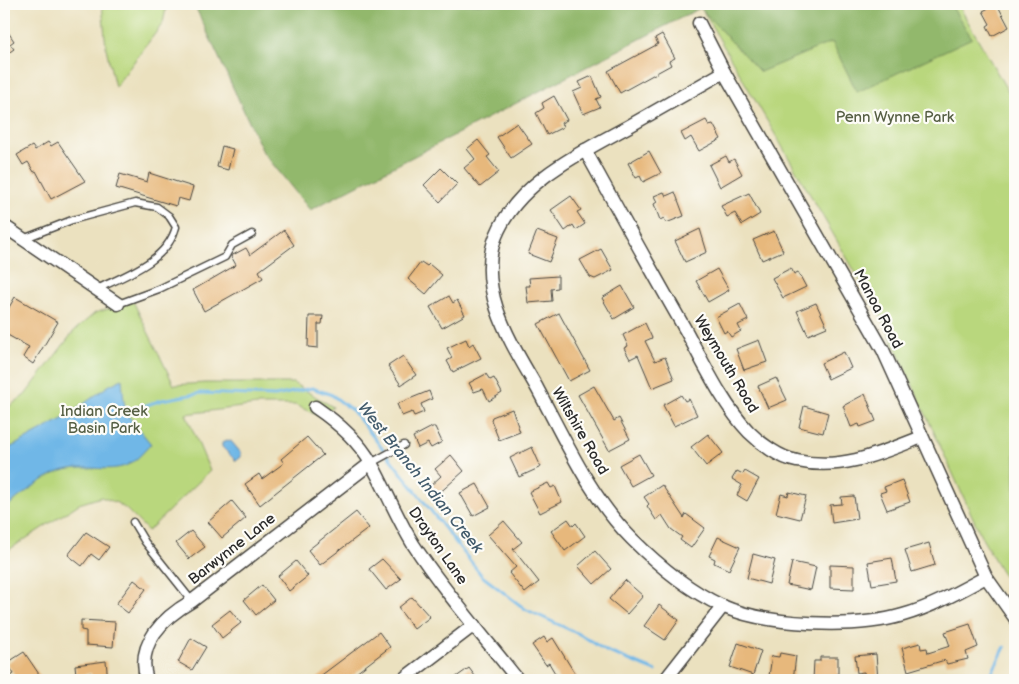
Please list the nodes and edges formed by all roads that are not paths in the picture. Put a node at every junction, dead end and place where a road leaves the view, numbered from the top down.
1 (699, 23) dead end
2 (724, 72) junction
3 (585, 150) junction
4 (4, 226) edge
5 (252, 234) dead end
6 (21, 239) junction
7 (96, 290) junction
8 (118, 304) joint
9 (315, 407) dead end
10 (922, 437) junction
11 (404, 445) dead end
12 (371, 462) junction
13 (134, 522) dead end
14 (986, 577) junction
15 (192, 601) junction
16 (723, 606) junction
17 (1015, 618) edge
18 (474, 625) junction
19 (147, 680) edge
20 (402, 680) edge
21 (518, 680) edge
22 (665, 680) edge

1 - 2 street, Manoa Road
2 - 3 street, Wiltshire Road
2 - 10 street, Manoa Road
3 - 10 street, Weymouth Road
3 - 16 street, Wiltshire Road
4 - 6 street
5 - 8 lane
6 - 7 street
6 - 7 lane
7 - 8 street
9 - 12 street, Drayton Lane
10 - 14 street, Manoa Road
11 - 12 lane
12 - 15 street, Barwynne Lane
12 - 18 street, Drayton Lane
13 - 15 lane
14 - 16 street, Wiltshire Road
14 - 17 street, Manoa Road
15 - 19 street, Barwynne Lane
16 - 22 street
18 - 20 street
18 - 21 street, Drayton Lane

